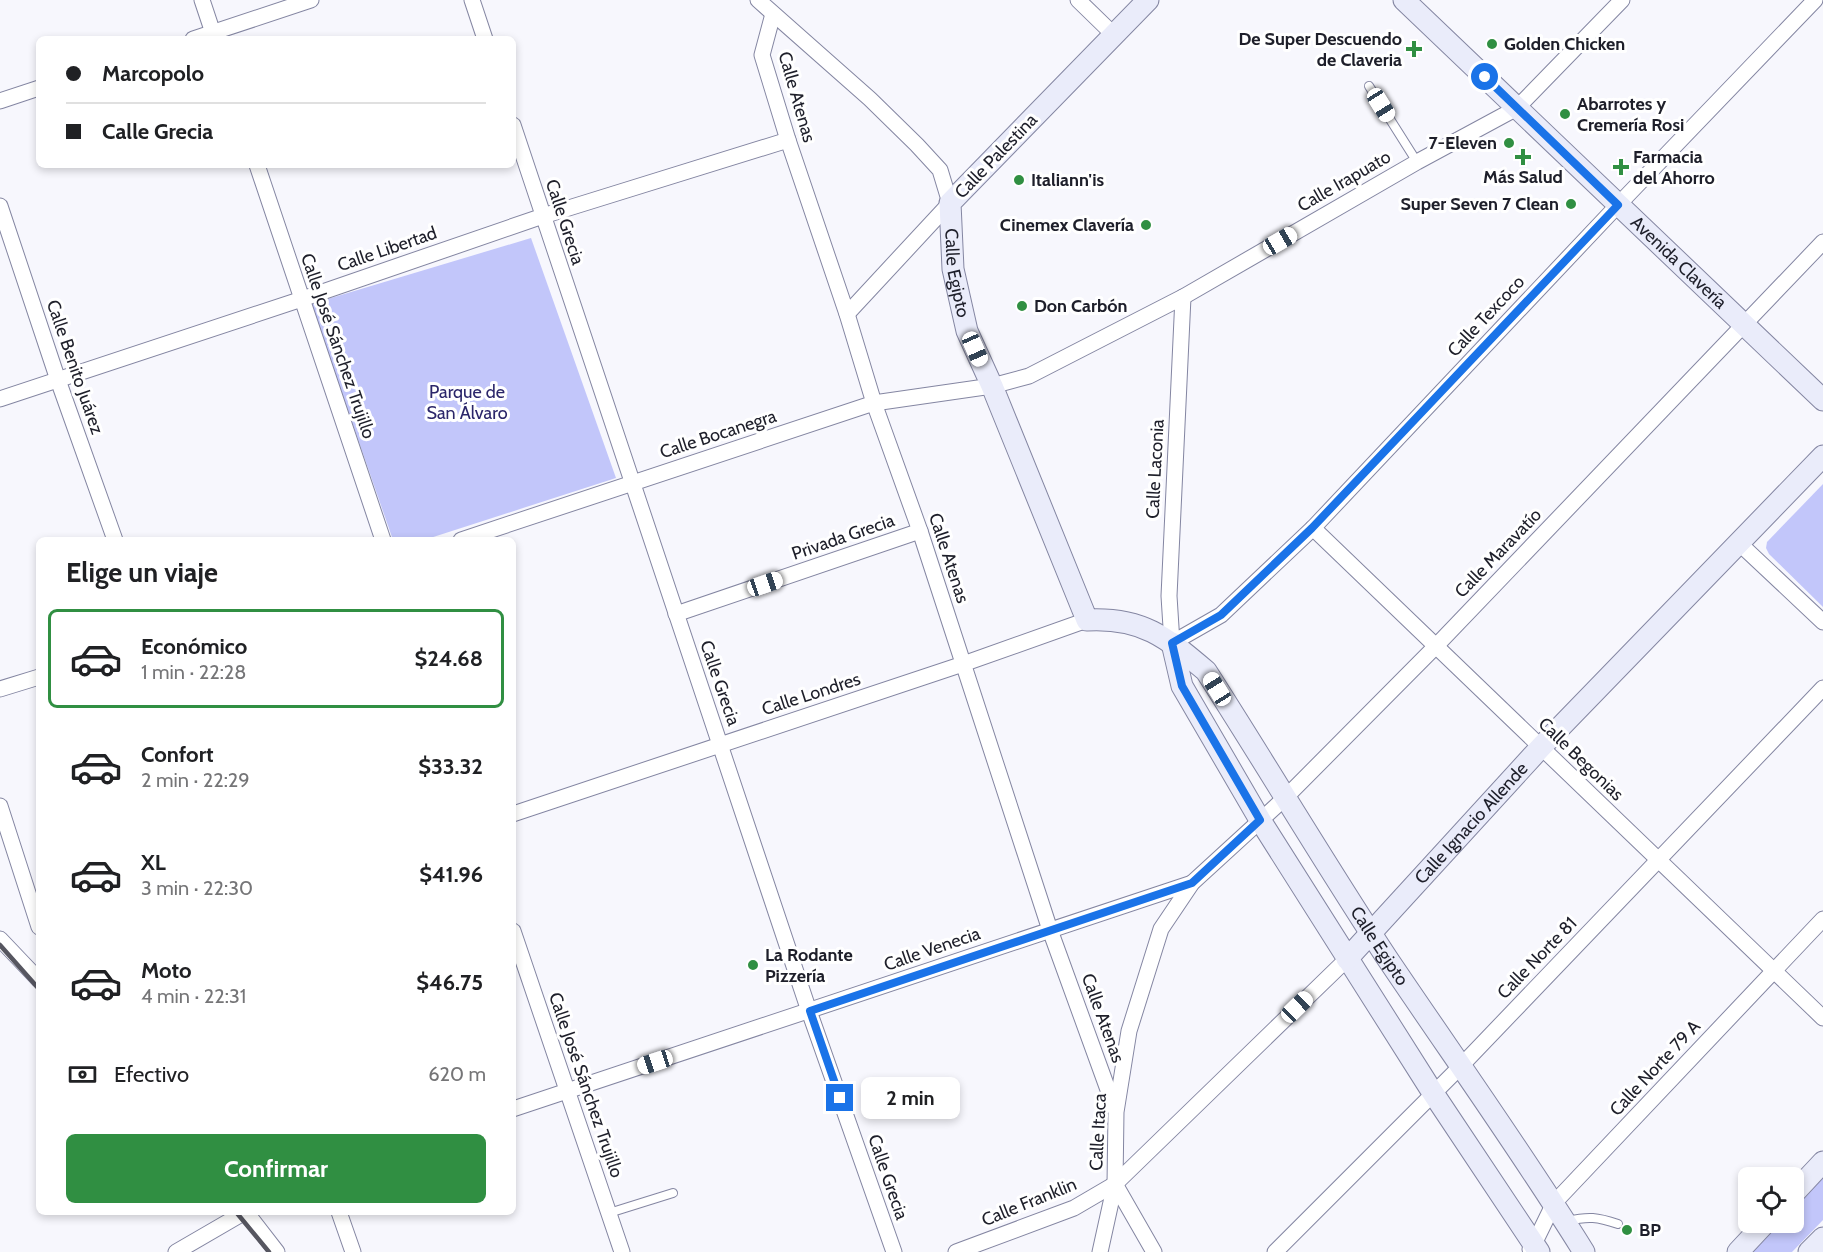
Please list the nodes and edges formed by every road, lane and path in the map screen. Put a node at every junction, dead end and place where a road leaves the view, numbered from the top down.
1 (202, 0) edge
2 (311, 0) edge
3 (472, 0) edge
4 (758, 0) edge
5 (1078, 0) edge
6 (1148, 0) edge
7 (1404, 0) edge
8 (1815, 0) edge
9 (1619, 1) edge
10 (773, 14) junction
11 (1114, 35) junction
12 (214, 36) edge
13 (484, 36) edge
14 (1369, 86) dead end
15 (36, 89) edge
16 (0, 101) edge
17 (1517, 108) junction
18 (516, 134) edge
19 (788, 140) junction
20 (1417, 162) junction
21 (258, 168) edge
22 (950, 203) junction
23 (1618, 205) junction
24 (0, 206) edge
25 (543, 216) junction
26 (1823, 242) edge
27 (1183, 297) junction
28 (302, 299) junction
29 (848, 314) junction
30 (1744, 325) junction
31 (58, 380) junction
32 (992, 386) junction
33 (0, 399) edge
34 (1823, 400) edge
35 (874, 403) junction
36 (1823, 456) edge
37 (633, 483) junction
38 (1312, 528) junction
39 (920, 531) junction
40 (114, 537) edge
41 (382, 537) edge
42 (470, 537) edge
43 (1739, 543) junction
44 (676, 614) junction
45 (1087, 620) junction
46 (1823, 622) edge
47 (1172, 643) junction
48 (1436, 646) junction
49 (963, 664) junction
50 (36, 678) edge
51 (1823, 688) edge
52 (0, 689) edge
53 (721, 745) junction
54 (1541, 747) junction
55 (1286, 797) junction
56 (0, 806) edge
57 (516, 813) edge
58 (1260, 820) junction
59 (1658, 859) junction
60 (1192, 883) junction
61 (36, 918) edge
62 (1823, 919) edge
63 (1050, 930) junction
64 (1371, 933) junction
65 (0, 939) edge
66 (516, 940) edge
67 (1347, 958) junction
68 (1773, 971) junction
69 (36, 976) edge
70 (810, 1011) junction
71 (1823, 1018) edge
72 (1460, 1067) junction
73 (567, 1091) junction
74 (1433, 1093) junction
75 (516, 1108) edge
76 (1116, 1112) junction
77 (1823, 1162) edge
78 (1804, 1182) edge
79 (1115, 1184) junction
80 (673, 1193) dead end
81 (1554, 1203) junction
82 (609, 1213) junction
83 (241, 1215) edge
84 (248, 1215) edge
85 (340, 1215) edge
86 (1565, 1221) junction
87 (1618, 1224) dead end
88 (1756, 1233) edge
89 (1823, 1238) edge
90 (1534, 1249) edge
91 (176, 1252) edge
92 (277, 1252) edge
93 (353, 1252) edge
94 (622, 1252) edge
95 (894, 1252) edge
96 (956, 1252) edge
97 (1100, 1252) edge
98 (1154, 1252) edge
99 (1275, 1252) edge
100 (1584, 1252) edge
101 (1738, 1252) edge
102 (1809, 1252) edge

1 - 12 street
2 - 12 street
3 - 13 street
4 - 10 street, Calle Egipto
5 - 11 street
6 - 11 street, Calle Palestina
7 - 17 street, Avenida Clavería
8 - 23 street, Calle Texcoco
9 - 17 street, Calle Irapuato
10 - 19 street, Calle Atenas
10 - 22 street, Calle Egipto
11 - 22 street, Calle Palestina
14 - 20 lane
15 - 16 street
17 - 20 street, Calle Irapuato
17 - 23 street, Avenida Clavería
18 - 25 street, Calle Grecia
19 - 25 street, Calle Libertad
19 - 29 street, Calle Atenas
20 - 27 street, Calle Irapuato
21 - 28 street, Calle José Sánchez Trujillo
22 - 29 street, Calle Palestina
22 - 32 street, Calle Egipto
23 - 30 street, Avenida Clavería
23 - 38 street, Calle Texcoco
24 - 31 street, Calle Benito Juárez
25 - 28 street, Calle Libertad
25 - 37 street, Calle Grecia
26 - 30 street, Calle Maravatío
27 - 32 street, Calle Irapuato
27 - 47 street, Calle Laconia
28 - 31 street, Calle Libertad
28 - 41 street, Calle José Sánchez Trujillo
29 - 35 street, Calle Atenas
30 - 34 street, Avenida Clavería
30 - 48 street, Calle Maravatío
31 - 33 street, Calle Libertad
31 - 40 street, Calle Benito Juárez
32 - 35 street, Calle Bocanegra
32 - 45 street, Calle Egipto
35 - 37 street, Calle Bocanegra
35 - 39 street, Calle Atenas
36 - 43 street, Calle Ignacio Allende
37 - 42 street, Calle Bocanegra
37 - 44 street, Calle Grecia
38 - 47 street, Calle Texcoco
38 - 48 street, Calle Begonias
39 - 44 street, Privada Grecia
39 - 49 street, Calle Atenas
43 - 46 street
43 - 54 street, Calle Ignacio Allende
44 - 53 street, Calle Grecia
45 - 47 street, Calle Egipto
45 - 49 street, Calle Londres
47 - 55 street, Calle Egipto
47 - 58 street, Calle Egipto
48 - 54 street, Calle Begonias
48 - 55 street, Calle Maravatío
49 - 53 street, Calle Londres
49 - 63 street, Calle Atenas
50 - 52 street
51 - 59 street, Calle Norte 81
53 - 57 street, Calle Londres
53 - 70 street, Calle Grecia
54 - 59 street, Calle Begonias
54 - 64 street, Calle Ignacio Allende
55 - 58 street, Calle Maravatío
55 - 64 street, Calle Egipto
56 - 61 street
58 - 60 street, Calle Maravatío
58 - 67 street, Calle Egipto
59 - 68 street, Calle Begonias
59 - 72 street, Calle Norte 81
60 - 63 street, Calle Venecia
60 - 76 street, Calle Itaca
62 - 68 street, Calle Norte 79 A
63 - 70 street, Calle Venecia
63 - 76 street, Calle Atenas
64 - 67 street, Calle Ignacio Allende
64 - 72 street, Calle Egipto
65 - 69 street
66 - 73 street, Calle José Sánchez Trujillo
67 - 74 street, Calle Egipto
67 - 79 street, Calle Ignacio Allende
68 - 71 street, Calle Begonias
68 - 81 street, Calle Norte 79 A
70 - 73 street, Calle Venecia
70 - 95 street, Calle Grecia
72 - 74 street, Calle Norte 81
72 - 81 street, Calle Egipto
73 - 75 street, Calle Venecia
73 - 82 street, Calle José Sánchez Trujillo
74 - 90 street, Calle Egipto
74 - 99 street, Calle Norte 81
76 - 79 street, Calle Itaca
77 - 78 street
79 - 96 street, Calle Franklin
79 - 97 street, Calle Itaca
79 - 98 street
80 - 82 lane
81 - 86 street, Calle Egipto
81 - 90 street, Calle Norte 79 A
82 - 94 street, Calle José Sánchez Trujillo
83 - 91 street
84 - 92 street
85 - 93 street
86 - 87 lane
86 - 100 street, Calle Egipto
88 - 101 street
89 - 102 street

